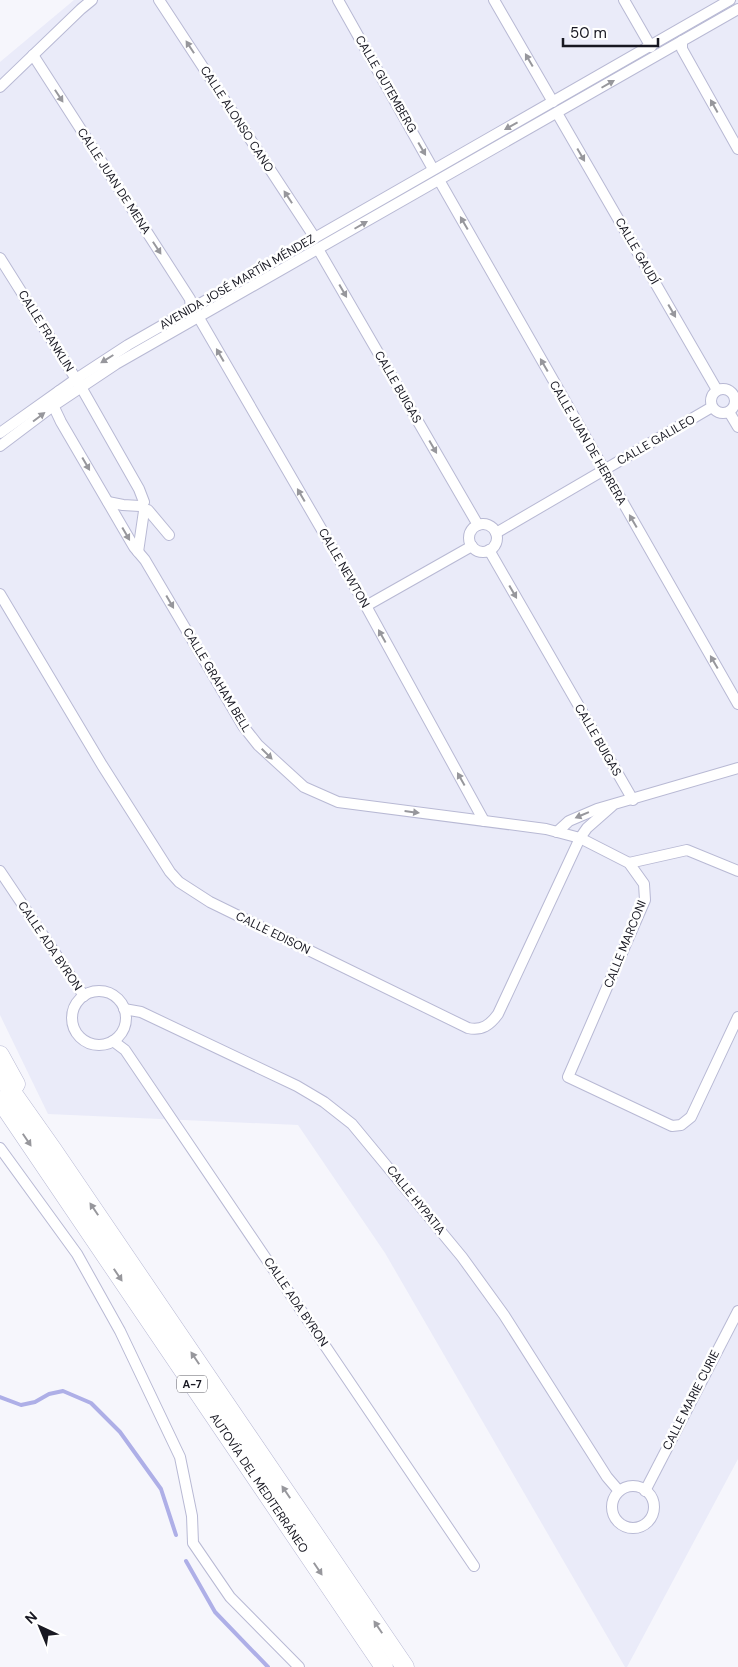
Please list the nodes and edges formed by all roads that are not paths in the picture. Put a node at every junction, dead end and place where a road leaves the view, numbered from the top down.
1 (92, 0) edge
2 (159, 0) edge
3 (338, 0) edge
4 (494, 0) edge
5 (624, 0) edge
6 (730, 0) edge
7 (738, 9) edge
8 (682, 41) junction
9 (651, 47) junction
10 (33, 55) junction
11 (628, 73) junction
12 (584, 85) junction
13 (0, 87) edge
14 (553, 102) junction
15 (557, 113) junction
16 (738, 149) edge
17 (433, 169) junction
18 (439, 180) junction
19 (397, 190) junction
20 (347, 219) junction
21 (315, 238) junction
22 (318, 249) junction
23 (0, 258) edge
24 (191, 308) junction
25 (199, 318) junction
26 (128, 345) junction
27 (78, 383) junction
28 (716, 390) junction
29 (59, 391) junction
30 (736, 393) edge
31 (54, 406) junction
32 (712, 407) junction
33 (729, 412) junction
34 (738, 427) edge
35 (0, 433) edge
36 (0, 446) edge
37 (604, 470) junction
38 (108, 502) junction
39 (144, 507) junction
40 (478, 525) junction
41 (496, 533) junction
42 (169, 534) dead end
43 (472, 546) junction
44 (489, 550) junction
45 (138, 552) junction
46 (0, 594) edge
47 (366, 606) junction
48 (738, 704) edge
49 (738, 768) edge
50 (633, 800) junction
51 (612, 806) junction
52 (484, 821) junction
53 (557, 832) junction
54 (580, 838) junction
55 (629, 863) junction
56 (0, 871) edge
57 (738, 871) edge
58 (84, 996) junction
59 (124, 1009) junction
60 (738, 1017) edge
61 (113, 1041) junction
62 (0, 1055) edge
63 (0, 1075) edge
64 (0, 1100) edge
65 (0, 1148) edge
66 (53, 1150) junction
67 (738, 1311) edge
68 (619, 1491) junction
69 (645, 1491) junction
70 (474, 1566) dead end
71 (299, 1667) edge
72 (384, 1667) edge
73 (406, 1667) edge

1 - 10 street
21 -> 2 street, CALLE ALONSO CANO
3 -> 17 street, CALLE GUTEMBERG
14 -> 4 street
5 - 9 street
6 - 9 street, AVENIDA JOSÉ MARTÍN MÉNDEZ
7 - 8 street, AVENIDA JOSÉ MARTÍN MÉNDEZ
8 - 11 street, AVENIDA JOSÉ MARTÍN MÉNDEZ
16 -> 8 street
9 - 11 street, AVENIDA JOSÉ MARTÍN MÉNDEZ
9 - 12 street, AVENIDA JOSÉ MARTÍN MÉNDEZ
10 - 13 street
10 -> 24 street, CALLE JUAN DE MENA
15 -> 11 street, AVENIDA JOSÉ MARTÍN MÉNDEZ
12 - 14 street, AVENIDA JOSÉ MARTÍN MÉNDEZ
12 - 15 street, AVENIDA JOSÉ MARTÍN MÉNDEZ
14 -> 17 street, AVENIDA JOSÉ MARTÍN MÉNDEZ
15 - 18 street, AVENIDA JOSÉ MARTÍN MÉNDEZ
15 -> 28 street, CALLE GAUDÍ
17 - 19 street, AVENIDA JOSÉ MARTÍN MÉNDEZ
18 - 19 street, AVENIDA JOSÉ MARTÍN MÉNDEZ
22 -> 18 street, AVENIDA JOSÉ MARTÍN MÉNDEZ
37 -> 18 street, CALLE JUAN DE HERRERA
19 - 20 street, AVENIDA JOSÉ MARTÍN MÉNDEZ
20 - 21 street, AVENIDA JOSÉ MARTÍN MÉNDEZ
20 - 22 street, AVENIDA JOSÉ MARTÍN MÉNDEZ
21 - 24 street, AVENIDA JOSÉ MARTÍN MÉNDEZ
22 - 25 street, AVENIDA JOSÉ MARTÍN MÉNDEZ
22 -> 40 street, CALLE BUIGAS
23 - 27 street, CALLE FRANKLIN
24 - 26 street, AVENIDA JOSÉ MARTÍN MÉNDEZ
25 - 26 street, AVENIDA JOSÉ MARTÍN MÉNDEZ
25 - 27 street, AVENIDA JOSÉ MARTÍN MÉNDEZ
47 -> 25 street, CALLE NEWTON
26 -> 27 street, AVENIDA JOSÉ MARTÍN MÉNDEZ
27 - 29 street, AVENIDA JOSÉ MARTÍN MÉNDEZ
27 - 31 street, AVENIDA JOSÉ MARTÍN MÉNDEZ
27 - 39 street
28 - 30 street
28 - 32 street
29 - 31 street
29 - 35 street, AVENIDA JOSÉ MARTÍN MÉNDEZ
30 - 33 street
36 -> 31 street, AVENIDA JOSÉ MARTÍN MÉNDEZ
31 -> 38 street, CALLE GRAHAM BELL
32 - 33 street
32 - 37 street, CALLE GALILEO
33 - 34 street
37 - 41 street, CALLE GALILEO
48 -> 37 street, CALLE JUAN DE HERRERA
38 - 39 street
38 -> 45 street, CALLE GRAHAM BELL
39 - 42 street
39 - 45 street
40 - 41 street
40 - 43 street
41 - 44 street
43 - 44 street
43 - 47 street
44 -> 50 street, CALLE BUIGAS
45 -> 52 street, CALLE GRAHAM BELL
46 - 54 street, CALLE EDISON
52 -> 47 street, CALLE NEWTON
49 - 50 street
50 - 51 street
51 -> 53 street
51 - 54 street
52 - 53 street, CALLE GRAHAM BELL
53 - 54 street, CALLE GRAHAM BELL
54 - 55 street, CALLE MARCONI
55 - 57 street
55 - 60 street, CALLE MARCONI
56 - 58 street, CALLE ADA BYRON
58 - 59 street
58 - 61 street
59 - 61 street
59 - 68 street, CALLE HYPATIA
61 - 70 street, CALLE ADA BYRON
62 - 66 highway, AUTOVÍA DEL MEDITERRÁNEO / A-7
63 - 66 highway, AUTOVÍA DEL MEDITERRÁNEO / A-7
64 -> 72 highway, AUTOVÍA DEL MEDITERRÁNEO / A-7
65 - 71 street
73 -> 66 highway, AUTOVÍA DEL MEDITERRÁNEO / A-7
67 - 69 street, CALLE MARIE CURIE
68 - 69 street
68 - 69 street

